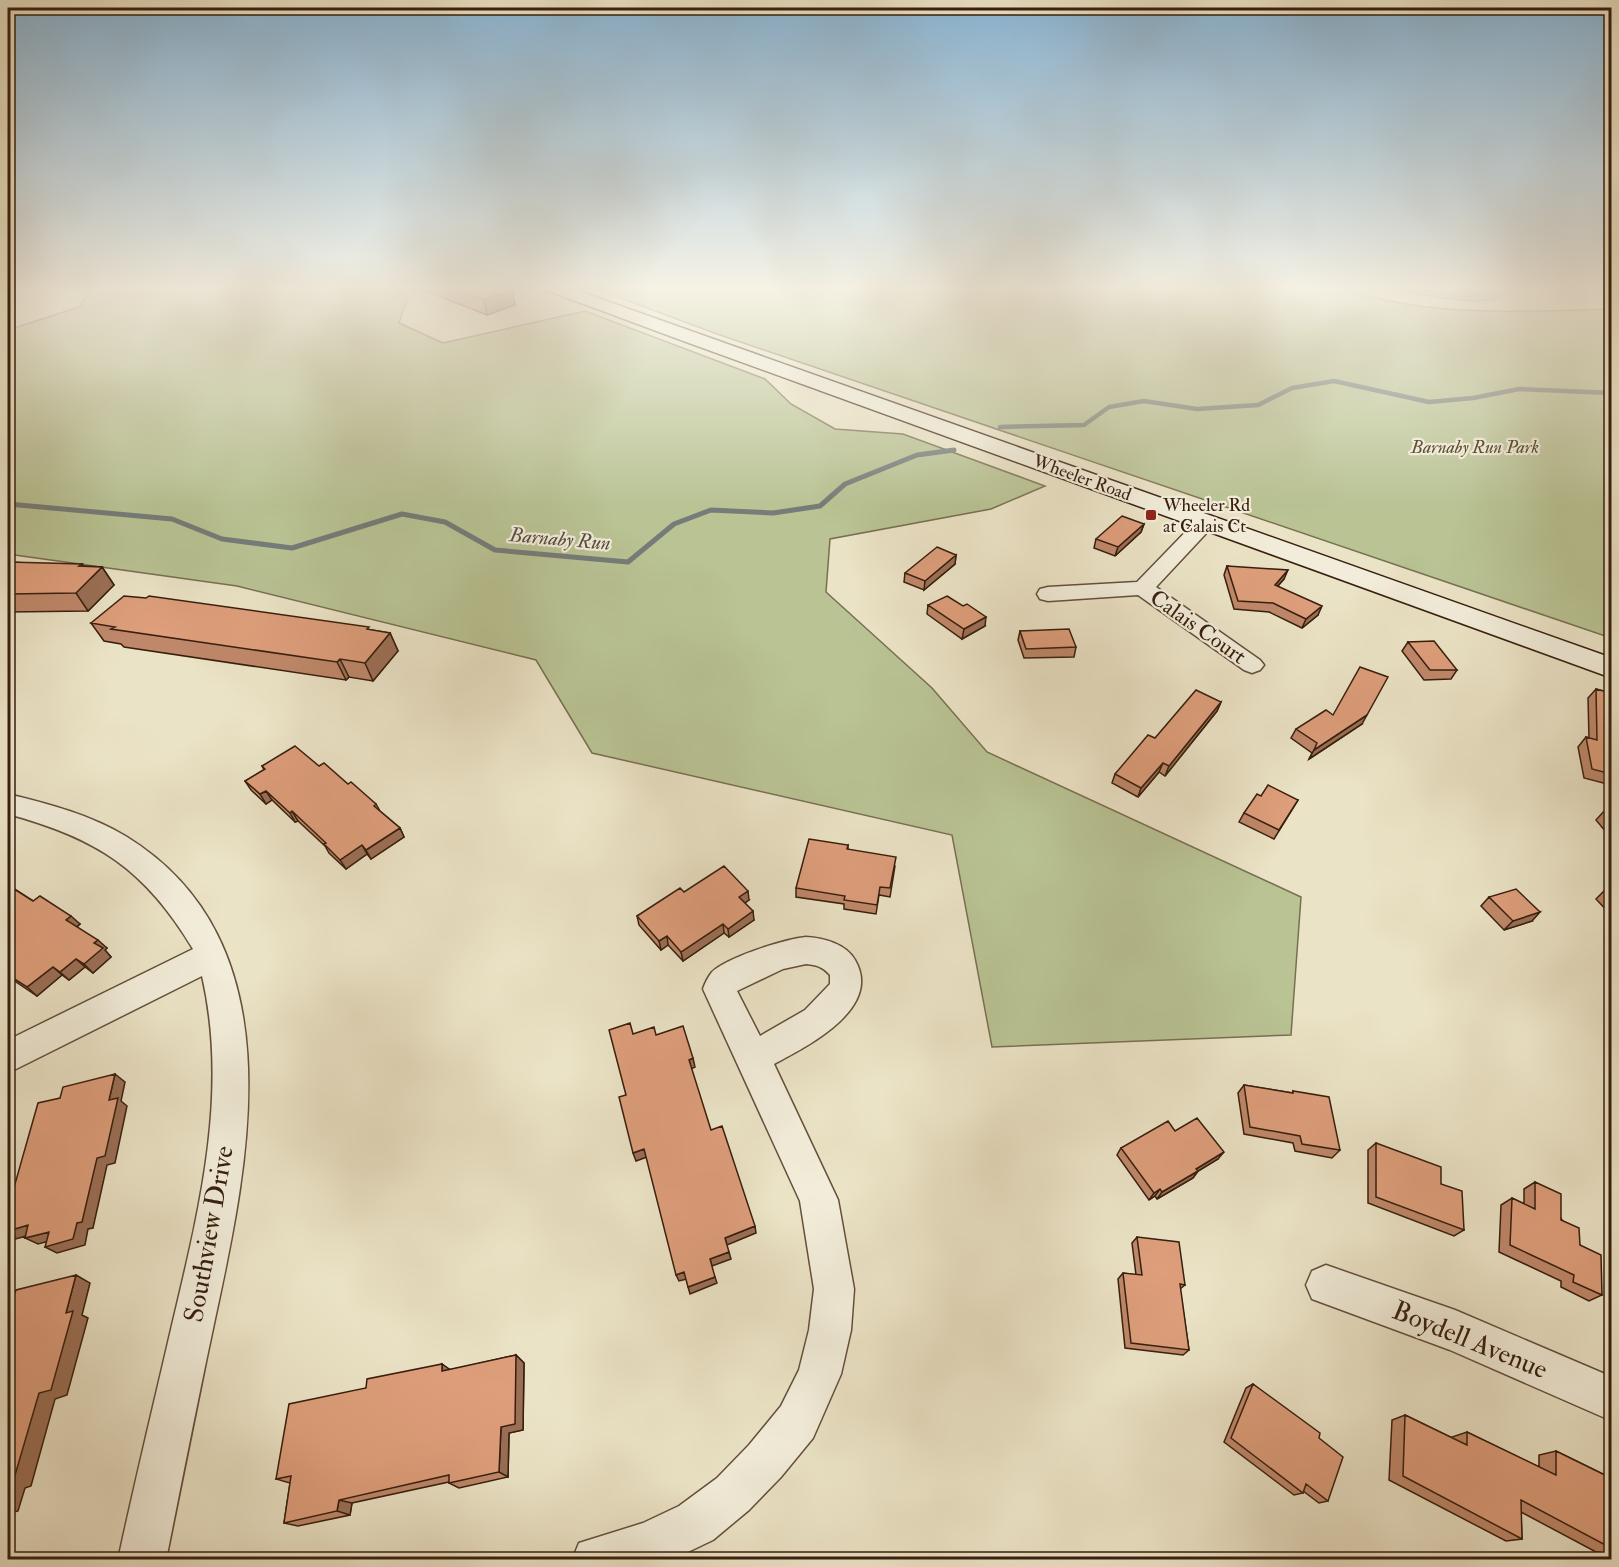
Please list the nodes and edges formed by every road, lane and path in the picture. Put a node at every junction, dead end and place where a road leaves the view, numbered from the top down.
1 (751, 360) edge
2 (1206, 522) junction
3 (1143, 588) junction
4 (1048, 594) dead end
5 (1252, 665) dead end
6 (1611, 669) edge
7 (8, 804) edge
8 (212, 955) junction
9 (8, 1057) edge
10 (753, 1057) dead end
11 (1326, 1285) dead end
12 (1611, 1399) edge
13 (142, 1560) edge
14 (597, 1560) edge

1 - 2 main road, Wheeler Road
2 - 3 street, Calais Court
2 - 6 main road, Wheeler Road
3 - 4 street, Calais Court
3 - 5 street, Calais Court
7 - 8 street, Southview Drive
8 - 9 street
8 - 13 street, Southview Drive
10 - 14 street
11 - 12 street, Boydell Avenue

